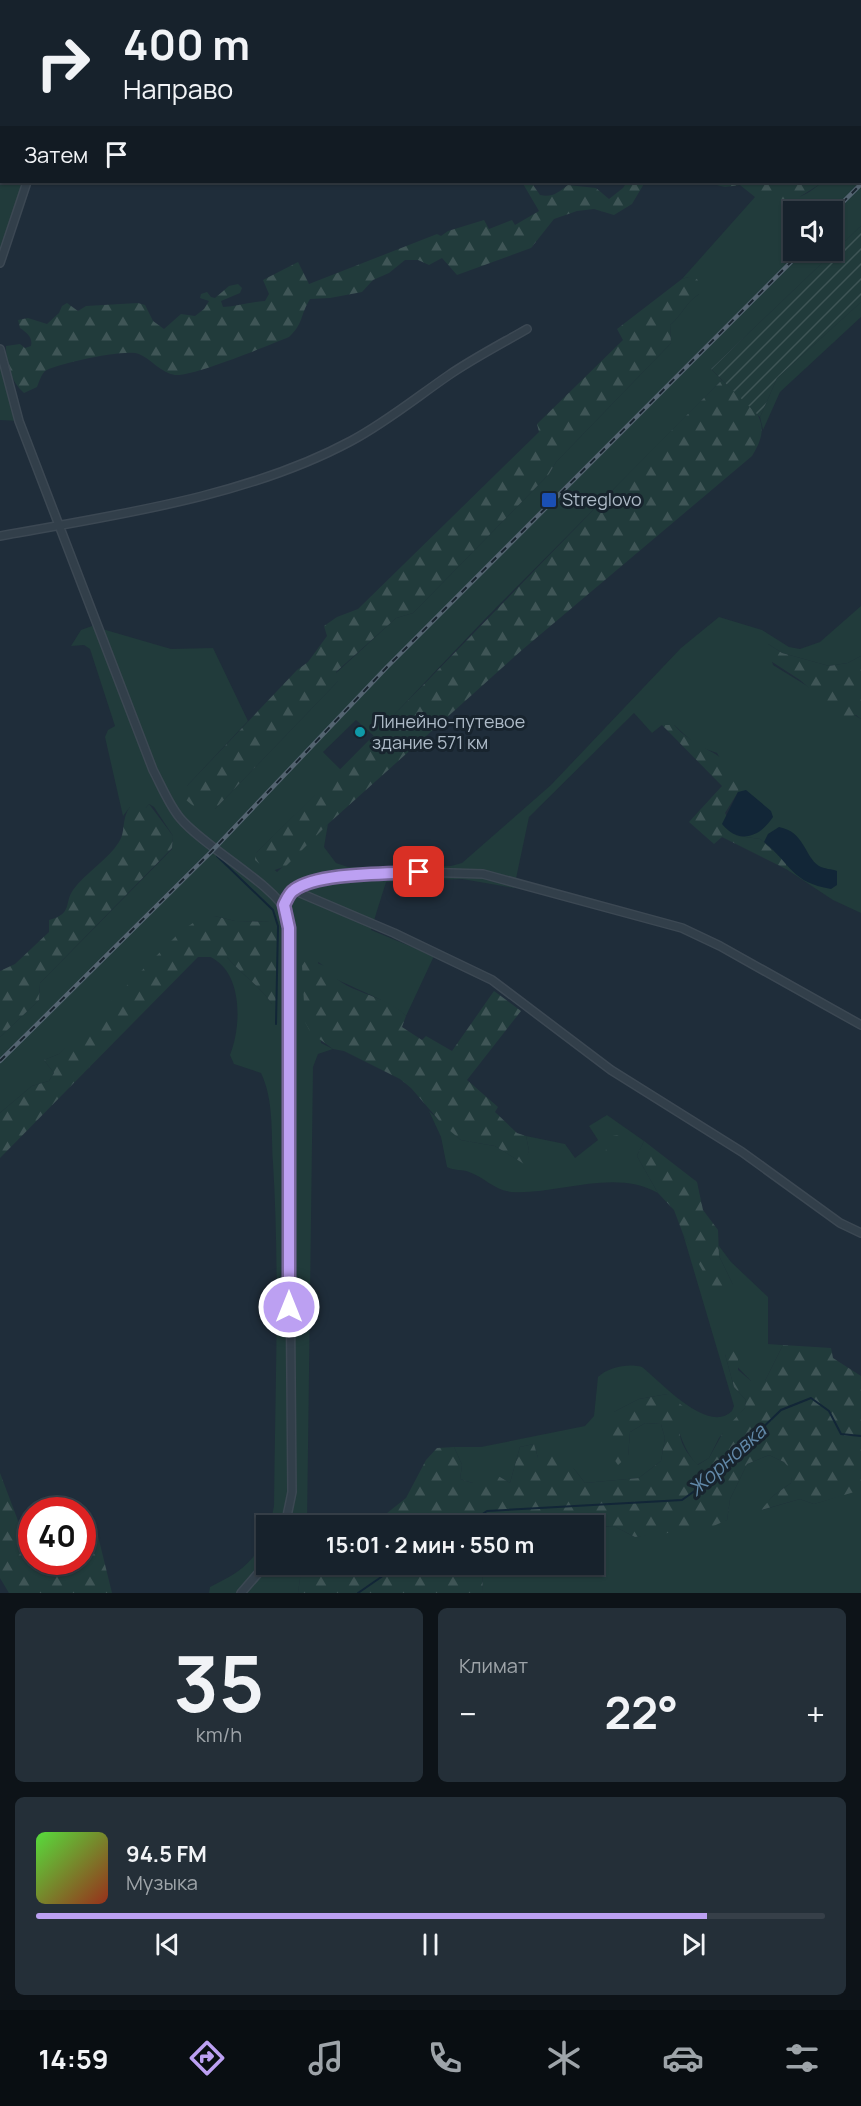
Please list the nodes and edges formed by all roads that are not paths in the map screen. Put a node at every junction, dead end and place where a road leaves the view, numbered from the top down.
1 (27, 183) edge
2 (0, 263) edge
3 (527, 329) dead end
4 (0, 349) edge
5 (58, 526) junction
6 (0, 536) edge
7 (293, 890) junction
8 (284, 905) junction
9 (861, 1025) edge
10 (861, 1233) edge
11 (287, 1515) edge
12 (257, 1575) edge
13 (241, 1593) edge

1 - 2 street
3 - 5 street
4 - 5 street
5 - 6 street
5 - 8 street
7 - 8 street
7 - 9 street
7 - 10 street
8 - 11 street
12 - 13 street

